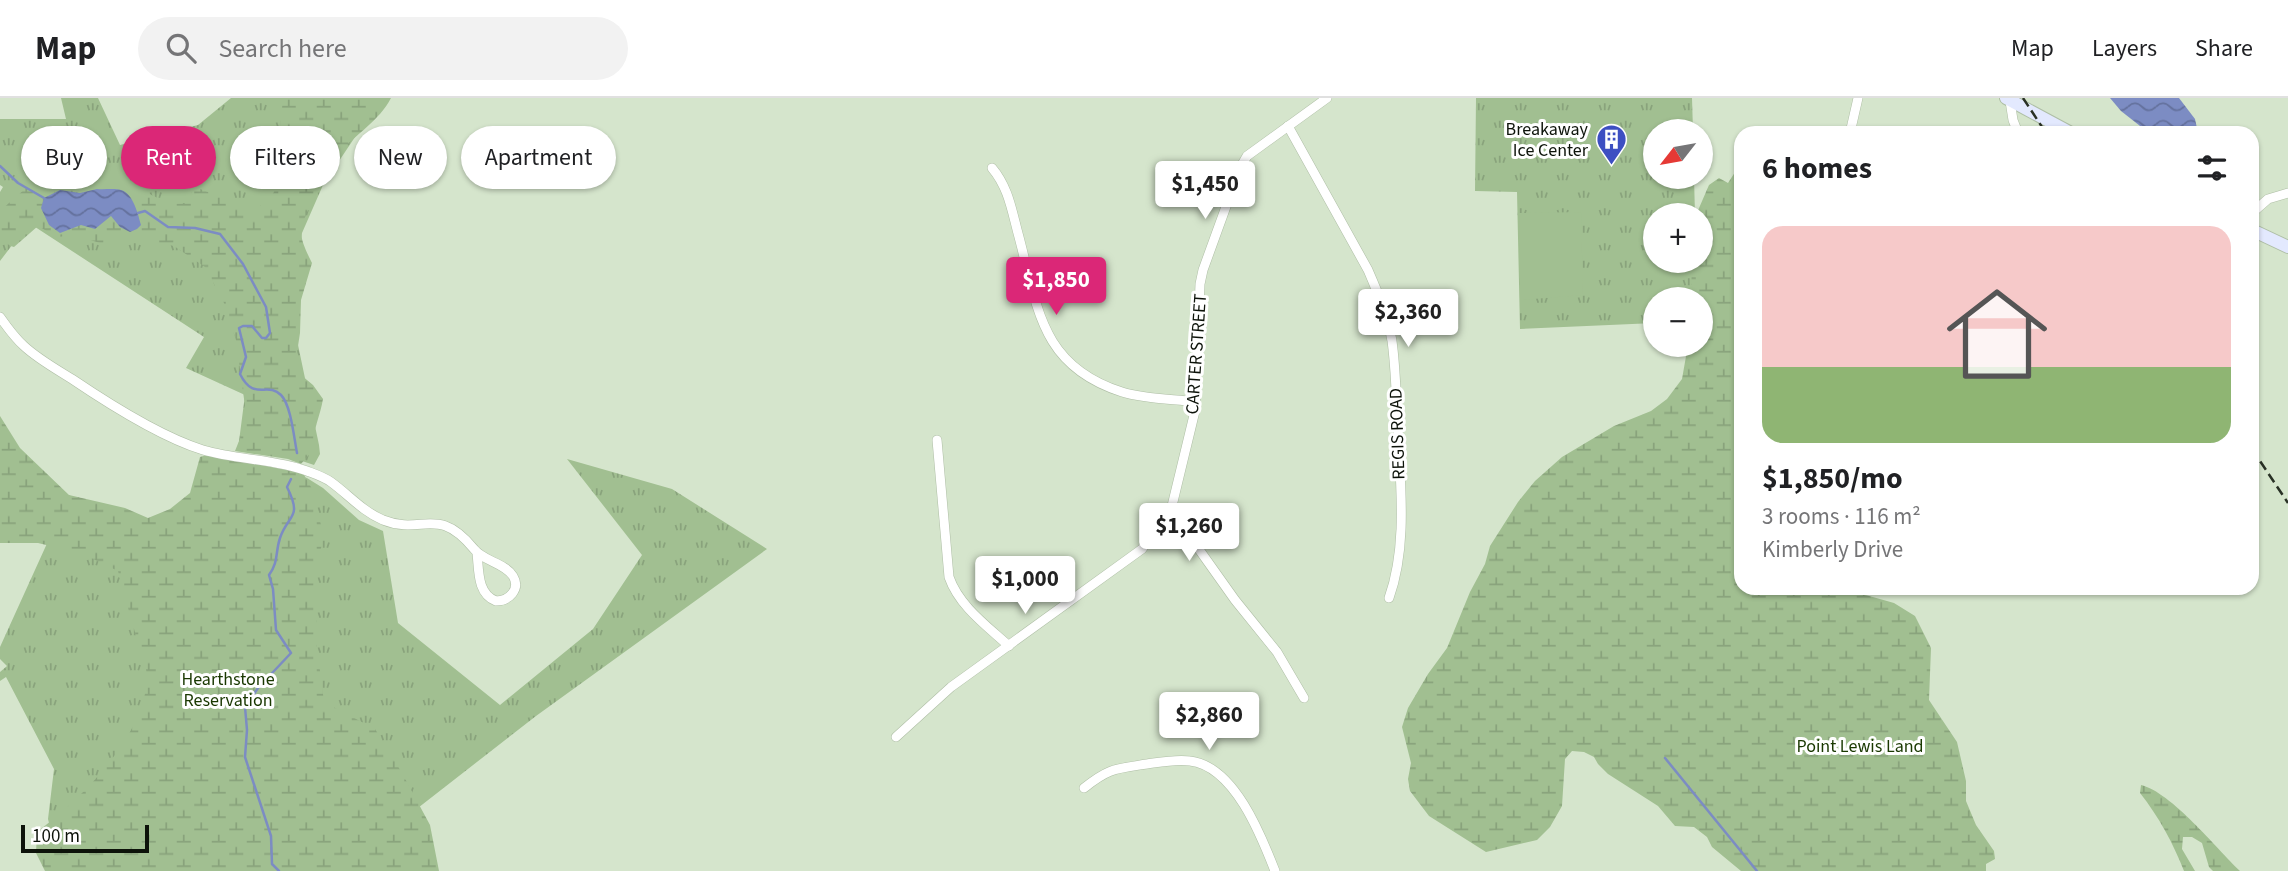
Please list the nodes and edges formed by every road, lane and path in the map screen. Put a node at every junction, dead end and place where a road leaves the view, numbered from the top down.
1 (1327, 98) edge
2 (1858, 98) edge
3 (2008, 99) edge
4 (1288, 126) junction
5 (1852, 126) edge
6 (2015, 126) edge
7 (2058, 126) edge
8 (992, 168) dead end
9 (2288, 193) edge
10 (2259, 207) edge
11 (2259, 233) edge
12 (2288, 247) edge
13 (0, 317) edge
14 (1196, 402) junction
15 (937, 440) dead end
16 (1171, 510) junction
17 (477, 553) junction
18 (1389, 598) dead end
19 (1009, 646) junction
20 (1304, 698) dead end
21 (896, 737) dead end
22 (1084, 788) dead end
23 (1275, 871) edge

1 - 4 street, CARTER STREET
2 - 5 street
3 - 6 street
3 - 7 main road
4 - 14 street, CARTER STREET
4 - 18 street, REGIS ROAD
8 - 14 street
9 - 10 street
11 - 12 main road
13 - 17 street
14 - 16 street, CARTER STREET
15 - 19 street
16 - 19 street
16 - 20 street
17 - 17 street
19 - 21 street
22 - 23 street

